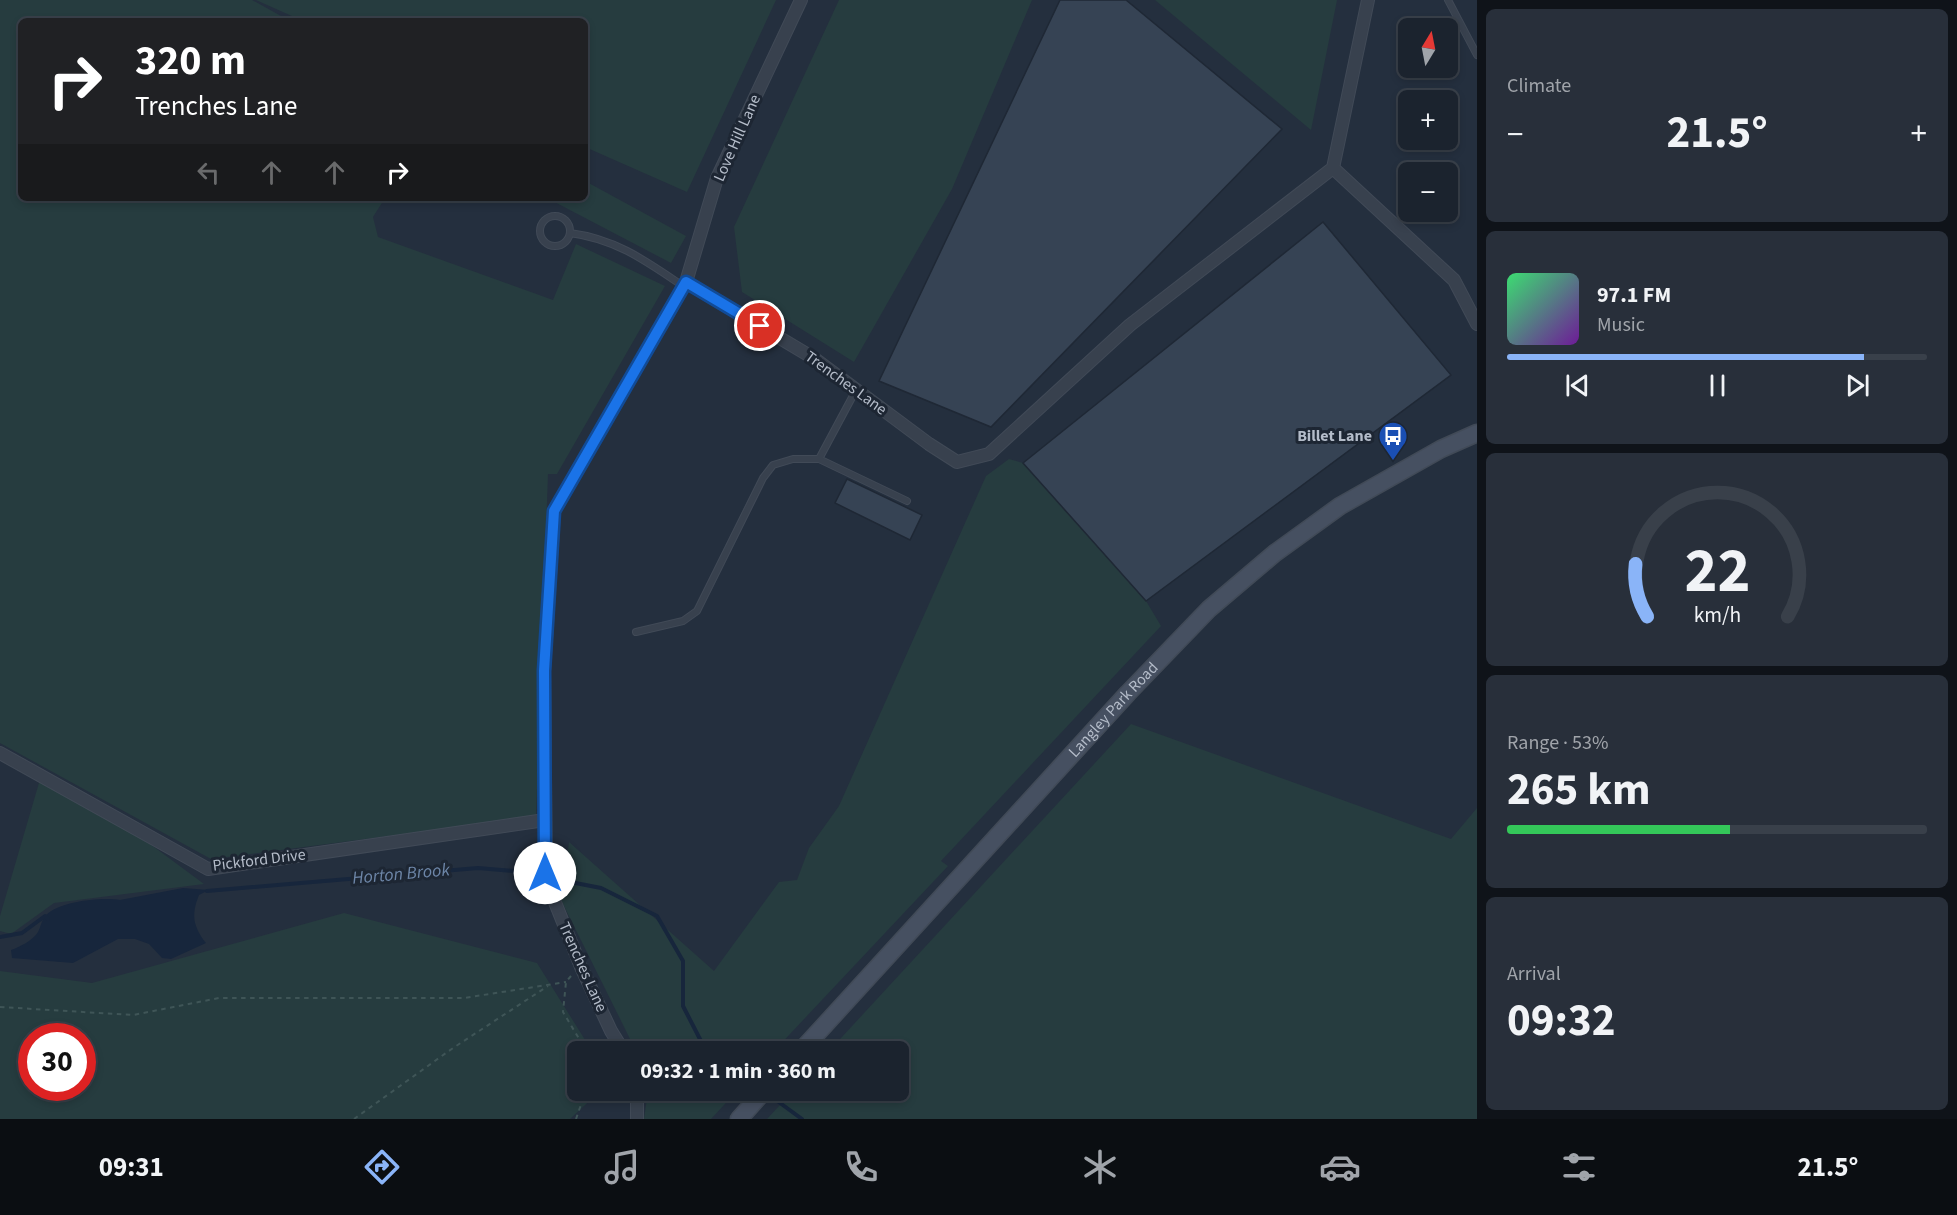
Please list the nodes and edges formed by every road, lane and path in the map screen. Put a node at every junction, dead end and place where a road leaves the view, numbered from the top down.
1 (801, 0) edge
2 (1368, 0) edge
3 (1448, 0) edge
4 (1477, 55) edge
5 (1333, 168) junction
6 (570, 233) junction
7 (685, 284) junction
8 (1477, 324) edge
9 (856, 389) junction
10 (1477, 433) edge
11 (819, 459) junction
12 (907, 501) dead end
13 (636, 632) dead end
14 (1, 757) edge
15 (545, 820) junction
16 (580, 968) junction
17 (566, 982) junction
18 (551, 984) junction
19 (0, 1007) edge
20 (580, 1041) edge
21 (617, 1041) edge
22 (810, 1041) edge
23 (582, 1101) edge
24 (637, 1101) edge
25 (755, 1101) edge
26 (354, 1119) edge
27 (576, 1119) edge
28 (637, 1119) edge
29 (739, 1119) edge

1 - 7 street, Love Hill Lane
2 - 5 street
3 - 4 lane
5 - 8 street
5 - 9 street, Trenches Lane
6 - 6 lane
6 - 7 lane
7 - 9 street, Trenches Lane
7 - 15 street, Trenches Lane
9 - 11 lane
10 - 22 main road, Langley Park Road
11 - 12 lane
11 - 13 lane
14 - 15 street, Pickford Drive
15 - 16 street, Trenches Lane
16 - 17 path
16 - 21 street, Trenches Lane
17 - 18 path
17 - 20 path
18 - 19 path
18 - 26 path
23 - 27 path
24 - 28 street
25 - 29 main road

